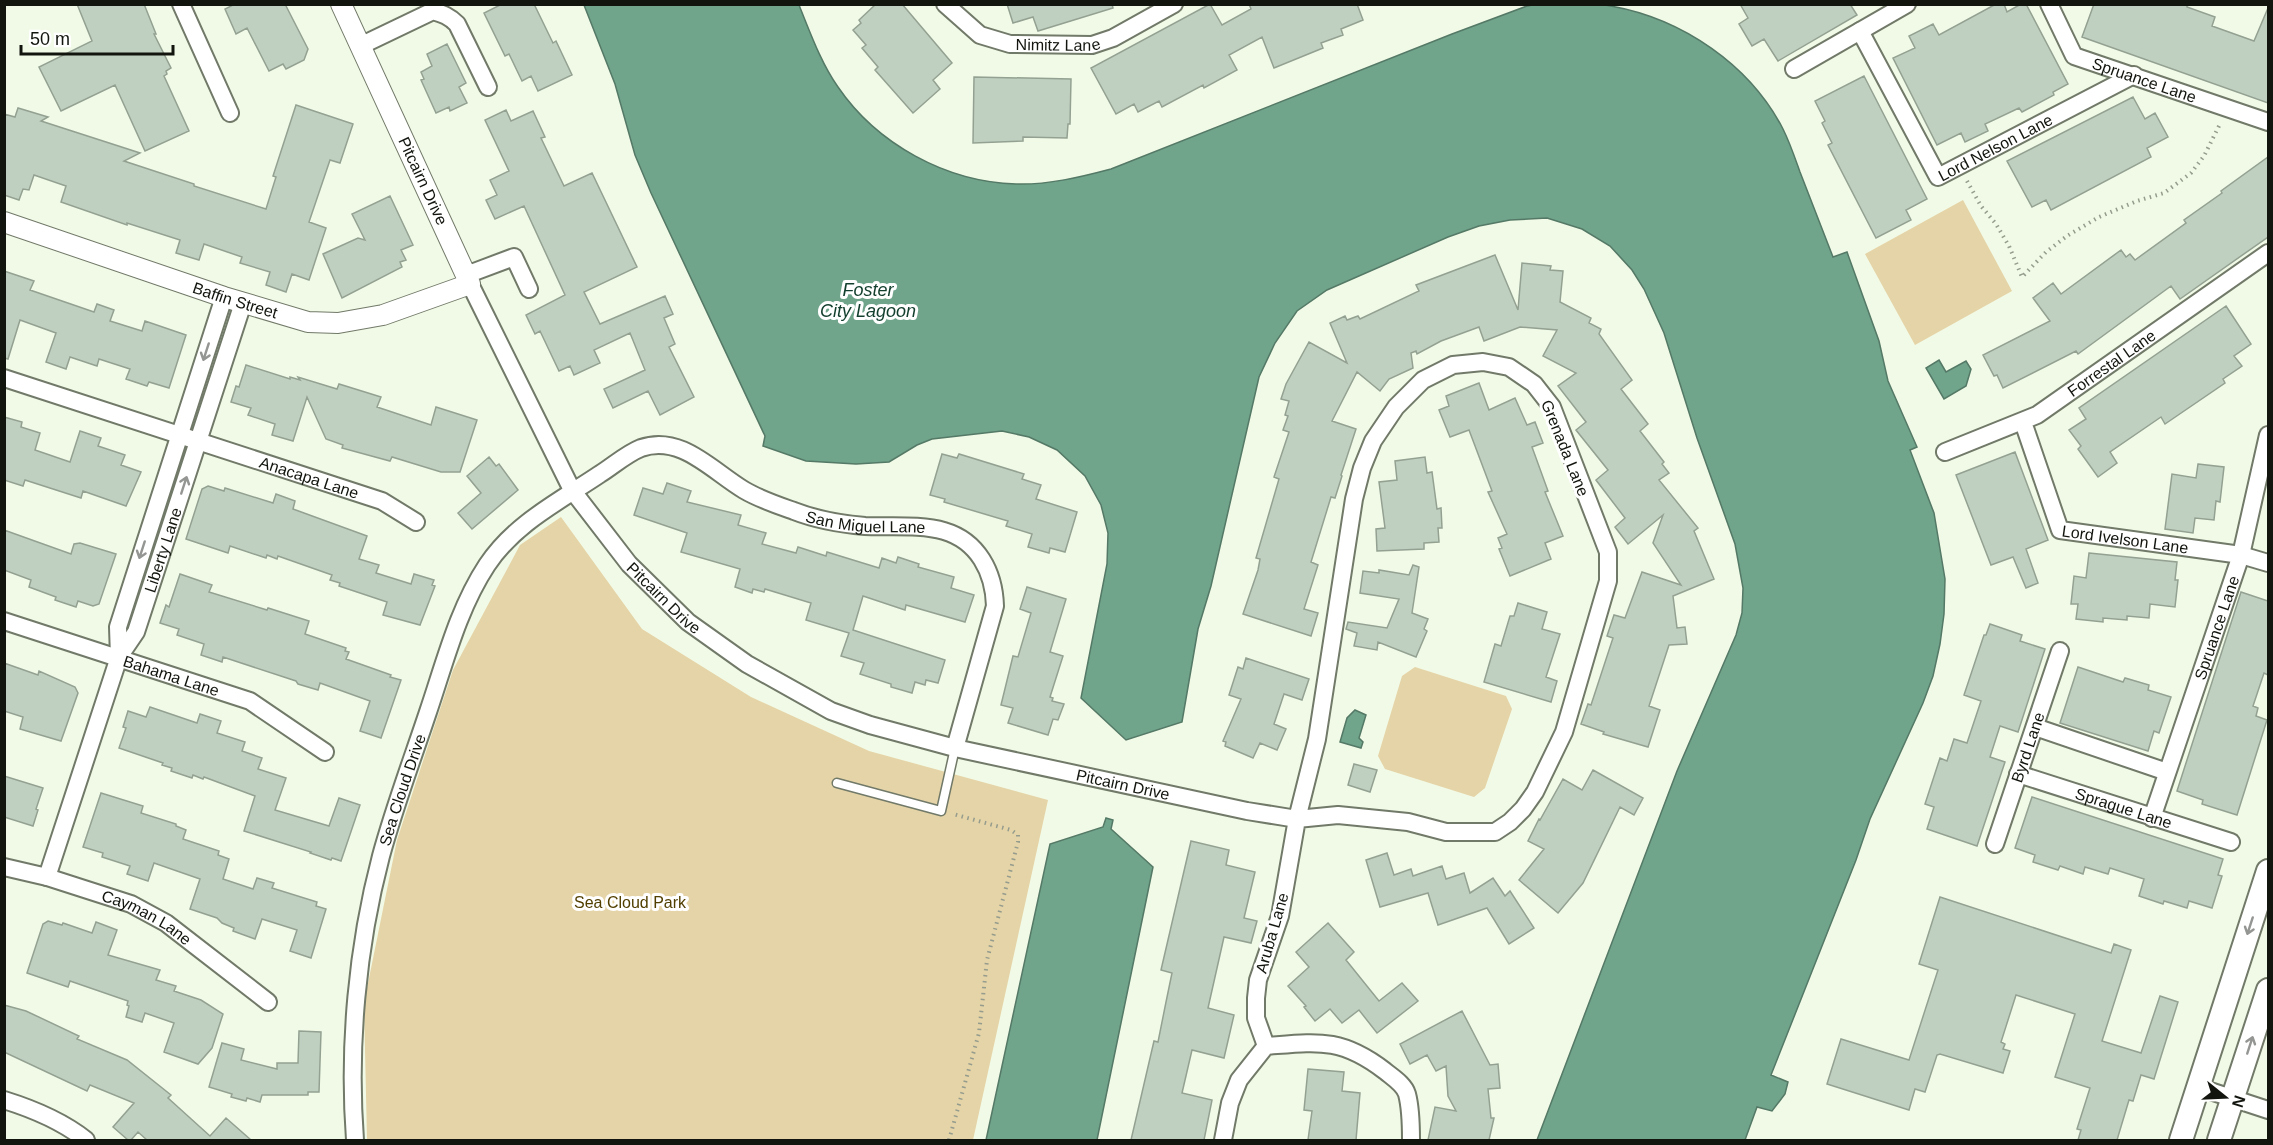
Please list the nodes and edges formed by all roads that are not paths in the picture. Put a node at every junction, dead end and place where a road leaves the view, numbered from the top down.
1 (181, 4) edge
2 (340, 4) edge
3 (945, 4) edge
4 (1174, 4) edge
5 (1907, 4) edge
6 (2049, 4) edge
7 (418, 10) edge
8 (1860, 31) junction
9 (360, 46) junction
10 (1794, 69) dead end
11 (2134, 75) junction
12 (488, 87) dead end
13 (230, 112) dead end
14 (2268, 122) edge
15 (4, 222) edge
16 (2268, 253) edge
17 (468, 279) junction
18 (529, 289) dead end
19 (224, 297) junction
20 (243, 303) junction
21 (4, 378) edge
22 (2023, 422) junction
23 (179, 434) junction
24 (2268, 435) edge
25 (198, 440) junction
26 (1945, 452) dead end
27 (572, 490) junction
28 (416, 522) dead end
29 (2241, 555) junction
30 (2268, 563) edge
31 (4, 621) edge
32 (2060, 651) dead end
33 (119, 657) junction
34 (2035, 727) junction
35 (955, 748) junction
36 (325, 752) dead end
37 (2167, 772) junction
38 (2018, 774) junction
39 (837, 783) dead end
40 (2152, 818) junction
41 (1297, 819) junction
42 (2231, 842) dead end
43 (1995, 844) dead end
44 (4, 867) edge
45 (2268, 871) edge
46 (47, 877) junction
47 (2268, 990) edge
48 (268, 1002) dead end
49 (1266, 1046) junction
50 (2198, 1087) junction
51 (2233, 1098) junction
52 (4, 1100) edge
53 (2268, 1110) edge
54 (86, 1140) edge
55 (355, 1140) edge
56 (1222, 1140) edge
57 (1411, 1140) edge
58 (2181, 1140) edge
59 (2219, 1140) edge

1 - 13 street
2 - 9 street, Pitcairn Drive
3 - 4 street, Nimitz Lane
5 - 8 street
6 - 11 street, Spruance Lane
7 - 9 street
7 - 12 street
8 - 10 street
8 - 11 street, Lord Nelson Lane
9 - 17 street, Pitcairn Drive
11 - 14 street, Spruance Lane
15 - 19 street, Baffin Street
16 - 22 street, Forrestal Lane
17 - 18 street
17 - 20 street, Baffin Street
17 - 27 street, Pitcairn Drive
19 - 20 street, Baffin Street
19 -> 23 street
20 - 25 street
21 - 23 street, Anacapa Lane
22 - 26 street, Forrestal Lane
22 - 29 street, Lord Ivelson Lane
23 - 25 street, Anacapa Lane
23 -> 33 street, Liberty Lane
24 - 29 street, Spruance Lane
25 - 28 street, Anacapa Lane
33 -> 25 street, Liberty Lane
27 - 35 street, Pitcairn Drive
27 - 35 street, San Miguel Lane
27 - 55 street, Sea Cloud Drive
29 - 30 street, Lord Ivelson Lane
29 - 37 street, Spruance Lane
31 - 33 street, Bahama Lane
32 - 34 street, Byrd Lane
33 - 36 street, Bahama Lane
33 - 46 street, Liberty Lane
34 - 37 street
34 - 38 street, Byrd Lane
35 - 39 lane
35 - 41 street, Pitcairn Drive
37 - 40 street, Spruance Lane
38 - 40 street, Sprague Lane
38 - 43 street, Byrd Lane
40 - 42 street, Sprague Lane
41 - 41 street, Grenada Lane
41 - 49 street, Aruba Lane
44 - 46 street, Cayman Lane
45 -> 50 main road
46 - 48 street, Cayman Lane
51 -> 47 main road
49 - 56 street
49 - 57 street
50 - 51 street
50 - 58 main road
51 - 53 street
51 - 59 main road
52 - 54 street

